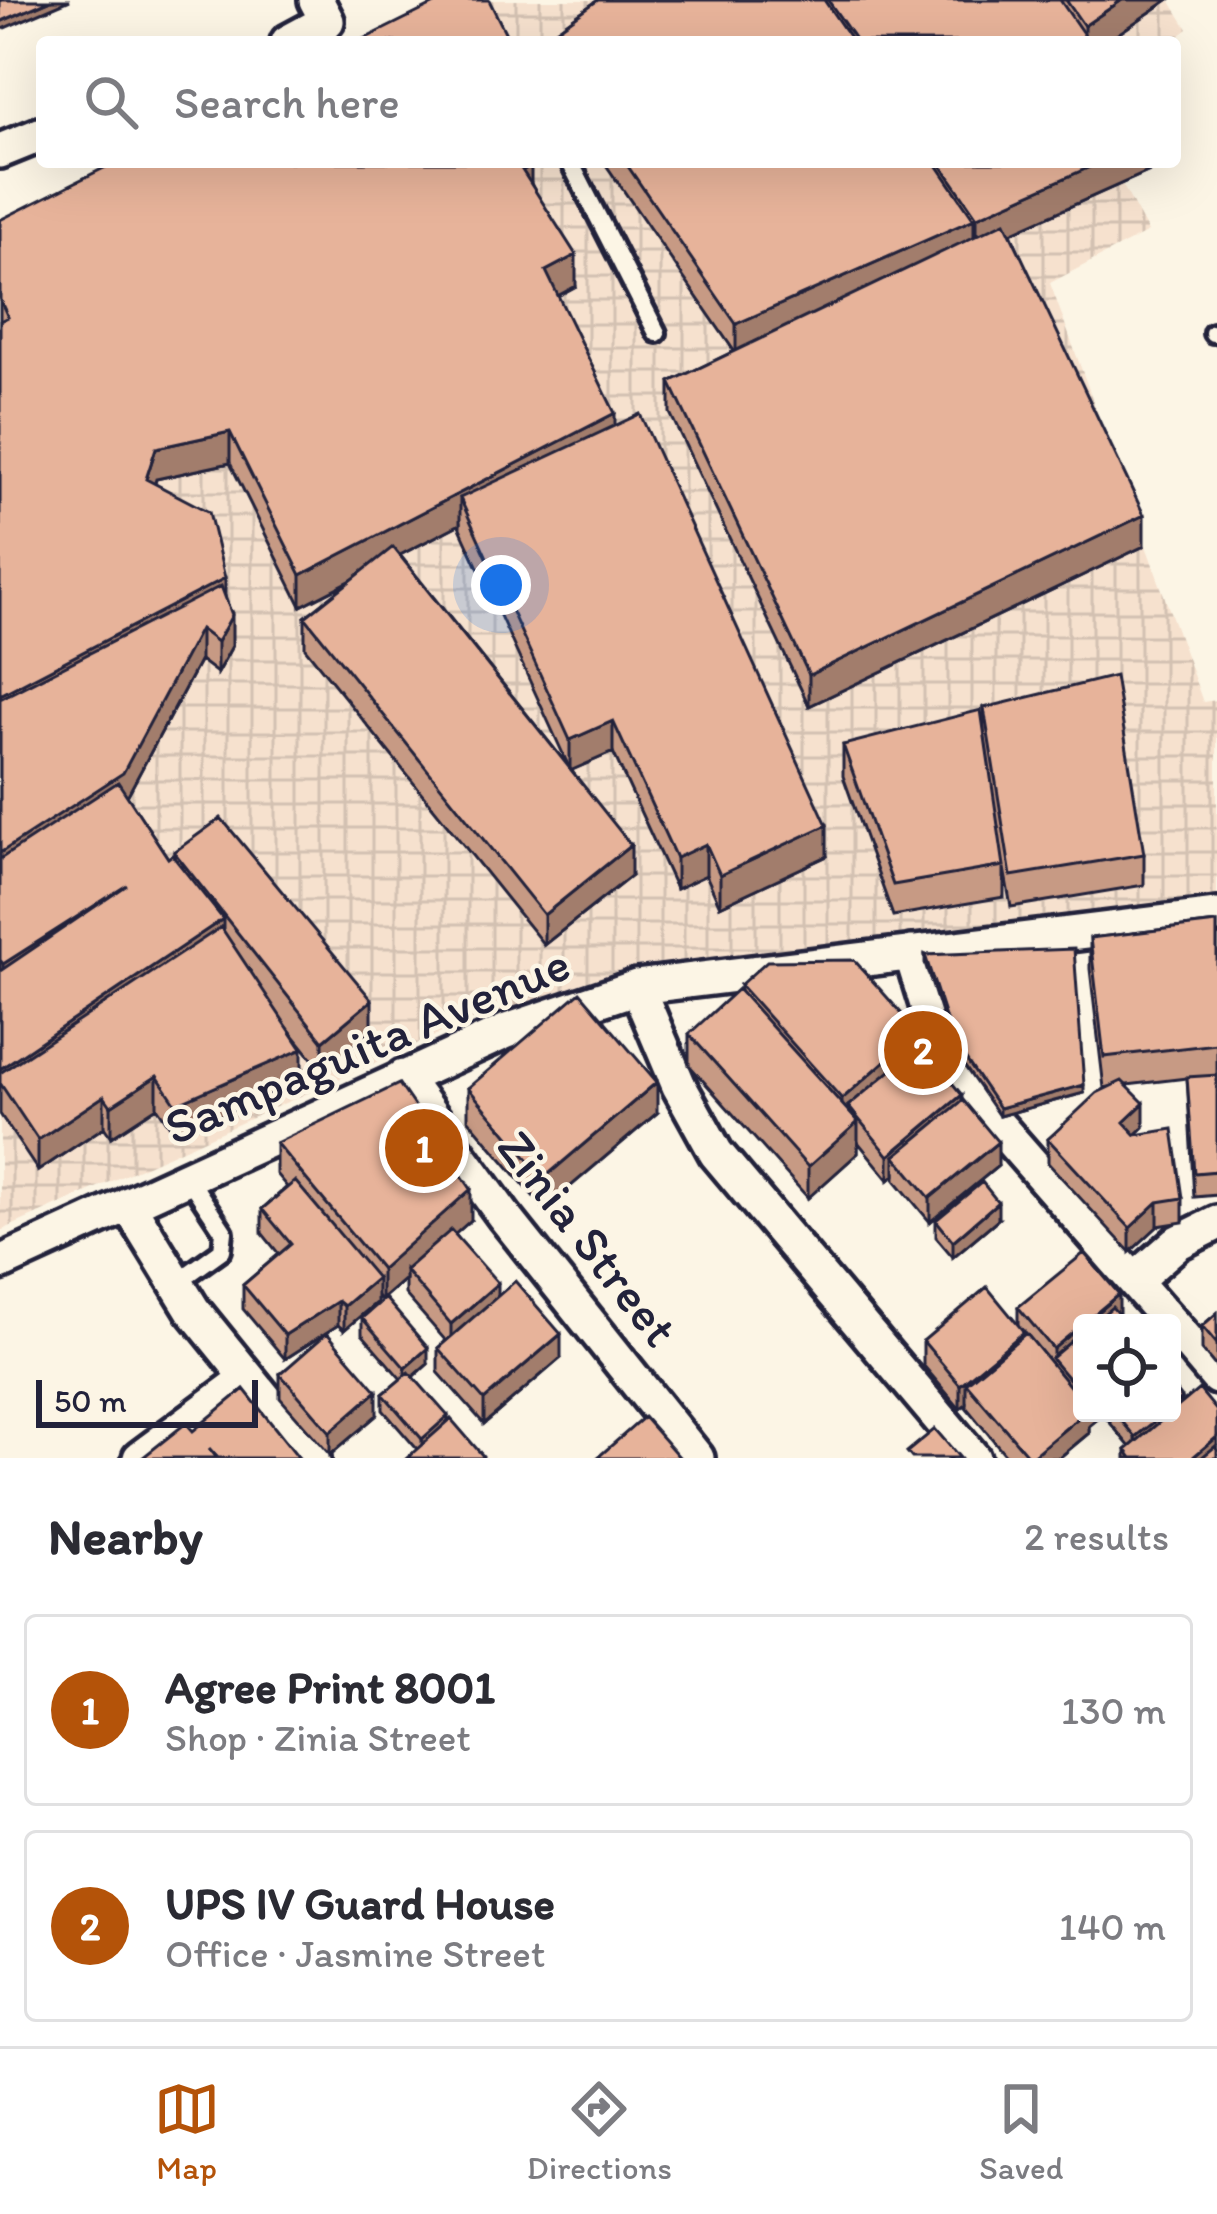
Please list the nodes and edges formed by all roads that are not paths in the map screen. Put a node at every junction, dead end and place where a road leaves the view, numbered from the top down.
1 (316, 0) edge
2 (299, 36) edge
3 (36, 136) edge
4 (0, 151) edge
5 (573, 168) edge
6 (657, 333) dead end
7 (1217, 916) edge
8 (911, 952) junction
9 (637, 987) junction
10 (403, 1077) junction
11 (188, 1177) junction
12 (128, 1204) junction
13 (1217, 1223) edge
14 (5, 1249) edge
15 (1135, 1280) junction
16 (176, 1283) junction
17 (1164, 1314) edge
18 (1181, 1334) edge
19 (1217, 1377) edge
20 (245, 1380) junction
21 (140, 1458) edge
22 (313, 1458) edge
23 (697, 1458) edge
24 (973, 1458) edge

1 - 2 street
3 - 4 street
5 - 6 lane
7 - 8 street, Sampaguita Avenue
8 - 9 street, Sampaguita Avenue
8 - 15 street
9 - 10 street, Sampaguita Avenue
9 - 24 street
10 - 11 street, Sampaguita Avenue
10 - 23 street, Zinia Street
11 - 12 street, Sampaguita Avenue
11 - 16 lane
12 - 14 street, Sampaguita Avenue
12 - 16 street
13 - 15 street
15 - 17 street
16 - 20 street
18 - 19 street
20 - 21 street
20 - 22 street

